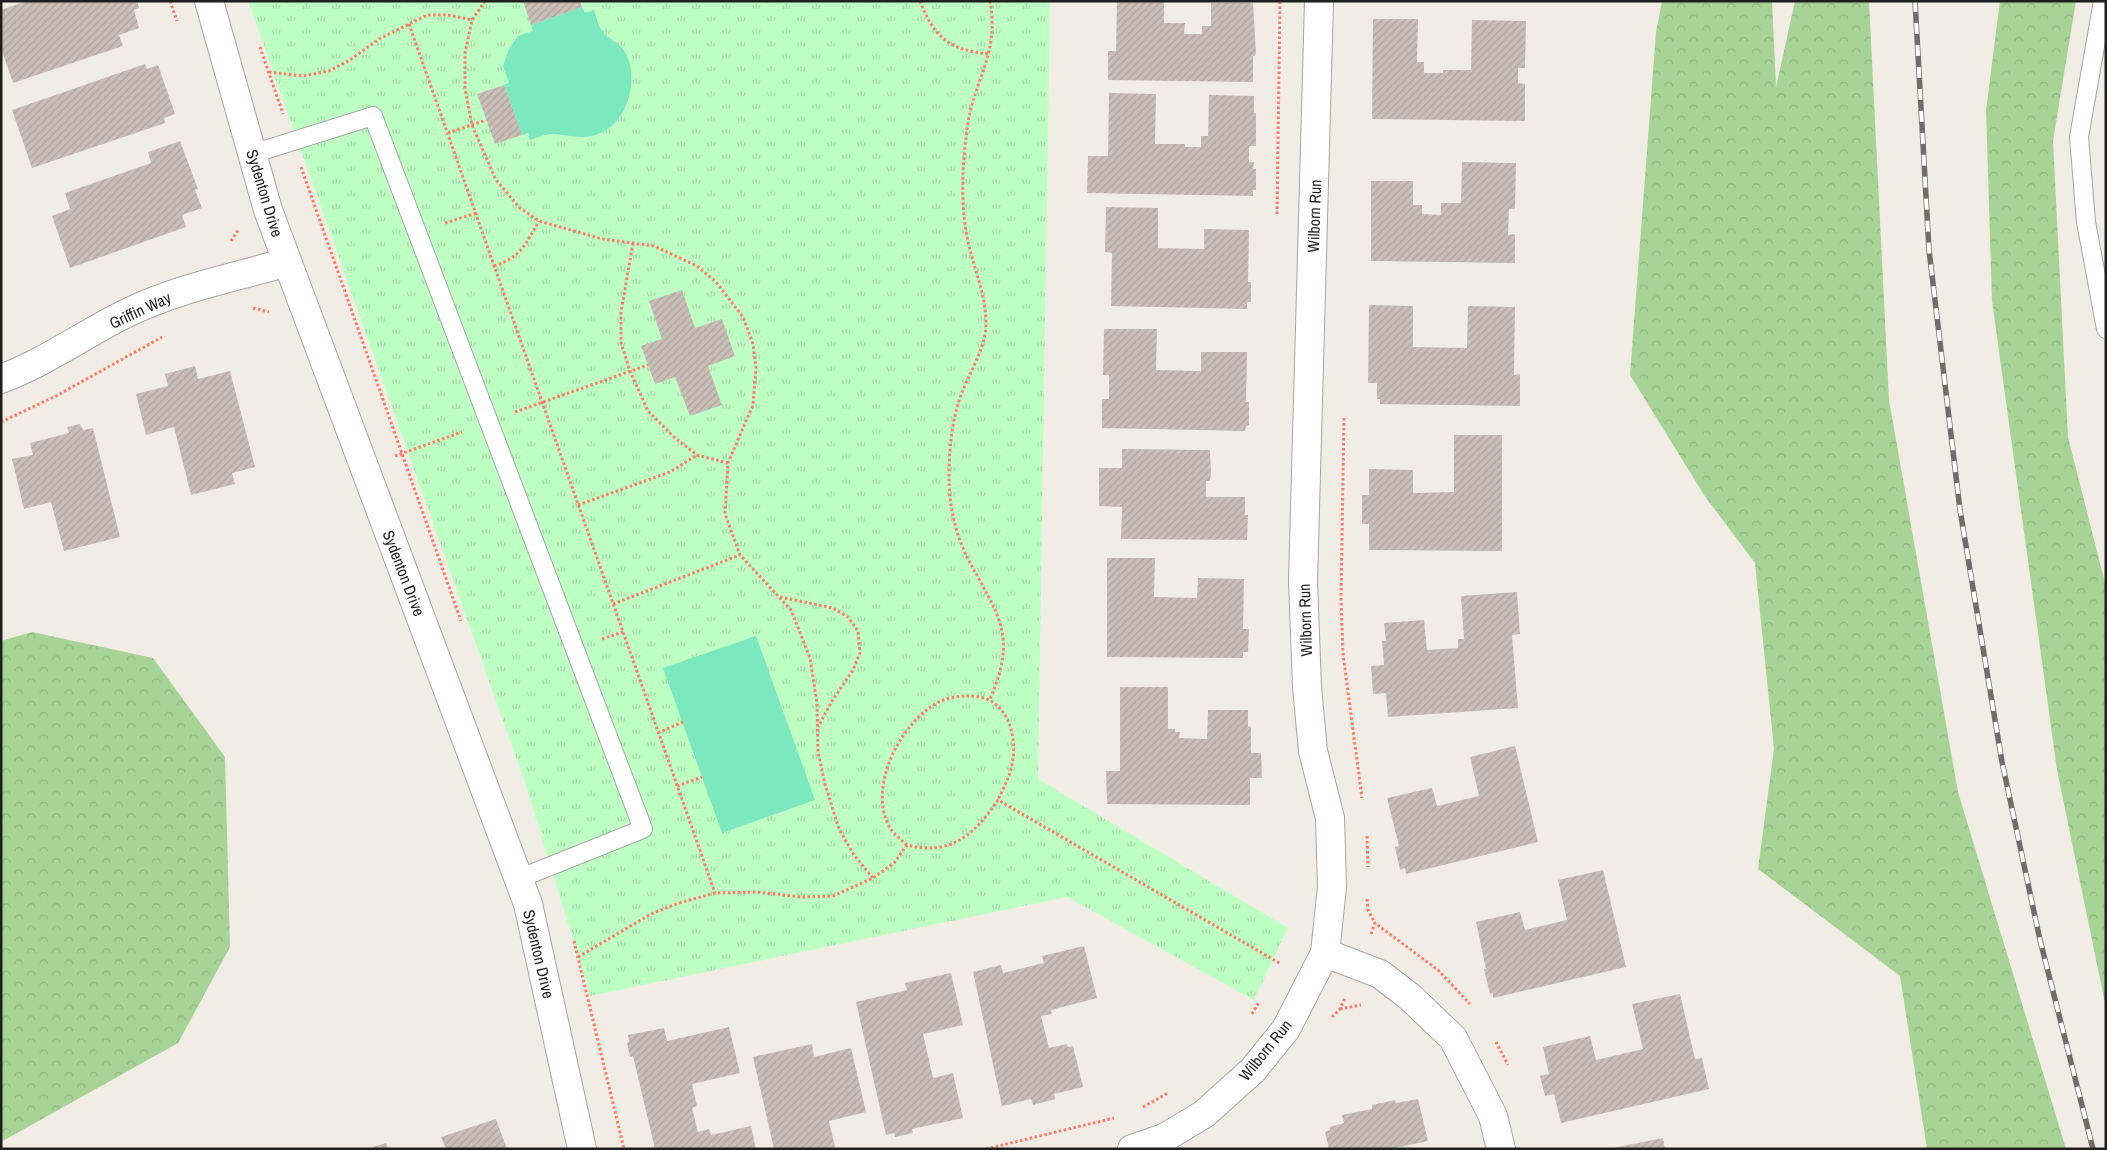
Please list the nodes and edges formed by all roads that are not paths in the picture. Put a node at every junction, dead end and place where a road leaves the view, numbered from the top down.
1 (210, 1) edge
2 (1319, 1) edge
3 (2103, 1) edge
4 (252, 154) junction
5 (287, 262) junction
6 (2106, 329) edge
7 (1, 379) edge
8 (518, 879) junction
9 (1325, 953) junction
10 (582, 1149) edge
11 (1132, 1149) edge
12 (1501, 1149) edge

1 - 4 street, Sydenton Drive
2 - 9 street, Wilborn Run
3 - 6 lane
4 - 5 street, Sydenton Drive
4 - 8 lane
5 - 7 street, Griffin Way
5 - 8 street, Sydenton Drive
8 - 10 street, Sydenton Drive
9 - 11 street, Wilborn Run
9 - 12 street

